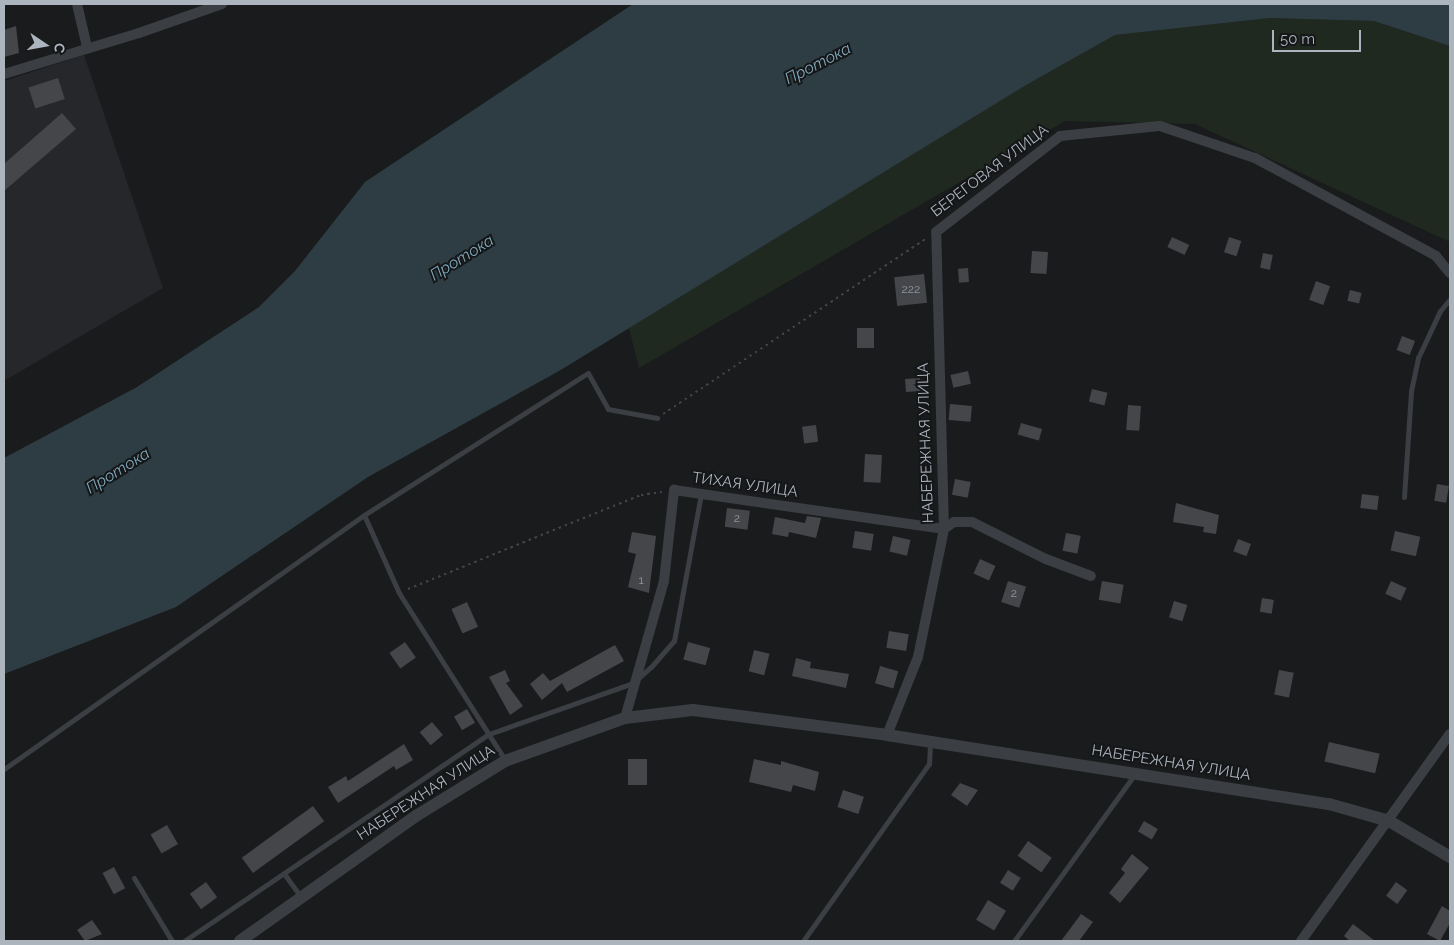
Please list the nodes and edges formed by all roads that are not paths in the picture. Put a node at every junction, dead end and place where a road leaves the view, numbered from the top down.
1 (77, 4) edge
2 (222, 4) edge
3 (87, 47) junction
4 (4, 74) edge
5 (936, 232) joint
6 (1450, 273) edge
7 (1450, 299) edge
8 (657, 418) road end
9 (701, 494) junction
10 (1404, 497) dead end
11 (364, 514) junction
12 (944, 529) junction
13 (1090, 576) dead end
14 (633, 683) junction
15 (625, 718) junction
16 (489, 734) junction
17 (888, 734) junction
18 (1450, 734) edge
19 (930, 741) junction
20 (505, 761) junction
21 (4, 769) edge
22 (1134, 774) junction
23 (1389, 821) junction
24 (1450, 857) edge
25 (285, 875) junction
26 (134, 878) dead end
27 (301, 897) junction
28 (172, 941) edge
29 (184, 941) edge
30 (240, 941) edge
31 (803, 941) edge
32 (1014, 941) edge
33 (1301, 941) edge

1 - 3 street
2 - 3 street
3 - 4 street
5 - 6 street, БЕРЕГОВАЯ УЛИЦА
5 - 12 street, НАБЕРЕЖНАЯ УЛИЦА
7 - 10 lane
8 - 11 lane
9 - 12 street, ТИХАЯ УЛИЦА
9 - 14 lane
9 - 14 street, ТИХАЯ УЛИЦА
11 - 16 lane
11 - 21 lane
12 - 13 street, ТИХАЯ УЛИЦА
12 - 17 street, НАБЕРЕЖНАЯ УЛИЦА
14 - 15 street
14 - 16 lane
15 - 17 street, НАБЕРЕЖНАЯ УЛИЦА
15 - 20 street, НАБЕРЕЖНАЯ УЛИЦА
16 - 20 lane
16 - 25 lane
17 - 19 street, НАБЕРЕЖНАЯ УЛИЦА
18 - 23 street
19 - 22 street, НАБЕРЕЖНАЯ УЛИЦА
19 - 31 lane
20 - 27 street, НАБЕРЕЖНАЯ УЛИЦА
22 - 23 street, НАБЕРЕЖНАЯ УЛИЦА
22 - 32 lane
23 - 24 street, НАБЕРЕЖНАЯ УЛИЦА
23 - 33 street
25 - 27 lane
25 - 29 lane
26 - 28 lane
27 - 30 street, НАБЕРЕЖНАЯ УЛИЦА

